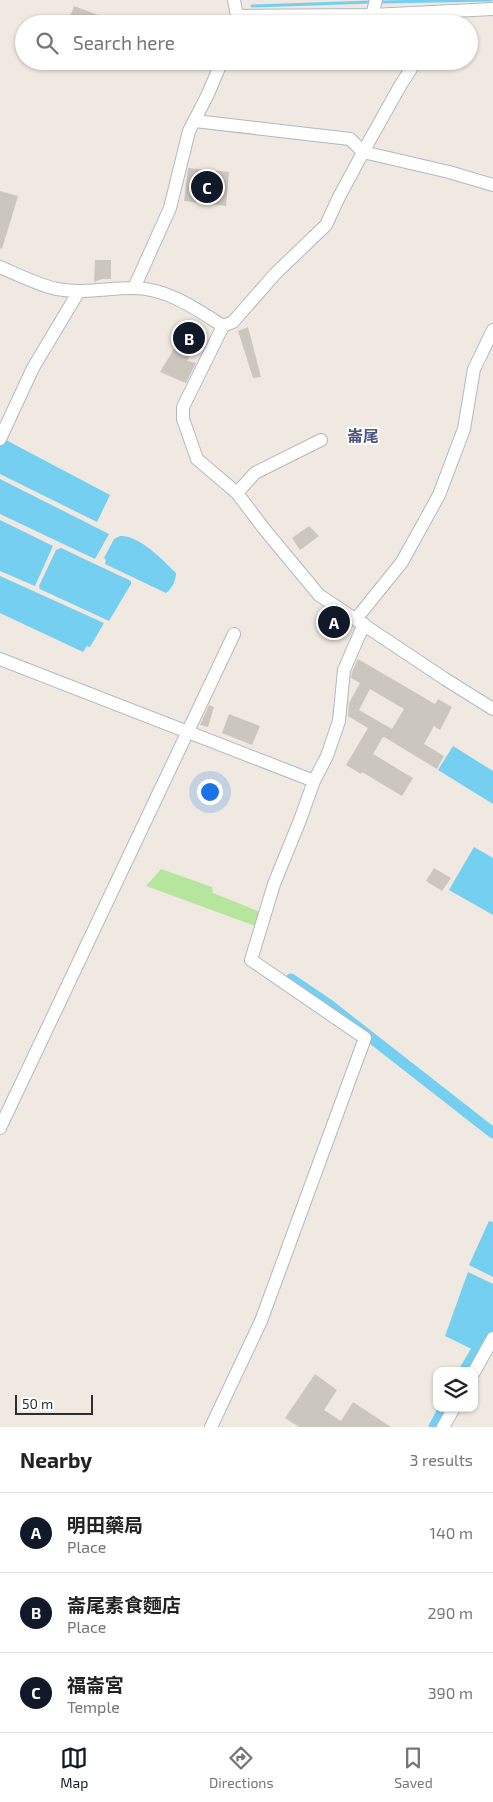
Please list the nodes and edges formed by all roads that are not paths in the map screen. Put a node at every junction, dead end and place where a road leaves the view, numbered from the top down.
1 (234, 0) edge
2 (376, 0) edge
3 (493, 9) edge
4 (442, 12) junction
5 (372, 14) junction
6 (236, 15) edge
7 (349, 15) edge
8 (440, 15) edge
9 (218, 70) edge
10 (410, 70) edge
11 (195, 121) junction
12 (363, 152) junction
13 (493, 185) edge
14 (0, 267) edge
15 (134, 288) junction
16 (79, 291) junction
17 (223, 326) junction
18 (493, 330) edge
19 (0, 439) edge
20 (321, 440) dead end
21 (236, 493) junction
22 (360, 622) junction
23 (234, 634) dead end
24 (0, 659) edge
25 (493, 709) edge
26 (187, 731) junction
27 (314, 781) junction
28 (0, 1128) edge
29 (493, 1338) edge
30 (477, 1367) edge
31 (452, 1412) edge
32 (211, 1427) edge
33 (443, 1427) edge

1 - 6 street
2 - 5 street
3 - 4 street
4 - 5 street
4 - 8 street
5 - 7 street
9 - 11 street
10 - 12 street
11 - 12 street
11 - 15 street
12 - 13 street
12 - 17 street
14 - 16 street
15 - 16 street
15 - 17 street
16 - 19 street
17 - 21 street
18 - 22 street
20 - 21 street
21 - 22 street
22 - 25 street
22 - 27 street
23 - 26 street
24 - 26 street
26 - 27 street
26 - 28 street
27 - 32 street
29 - 30 street
31 - 33 street

